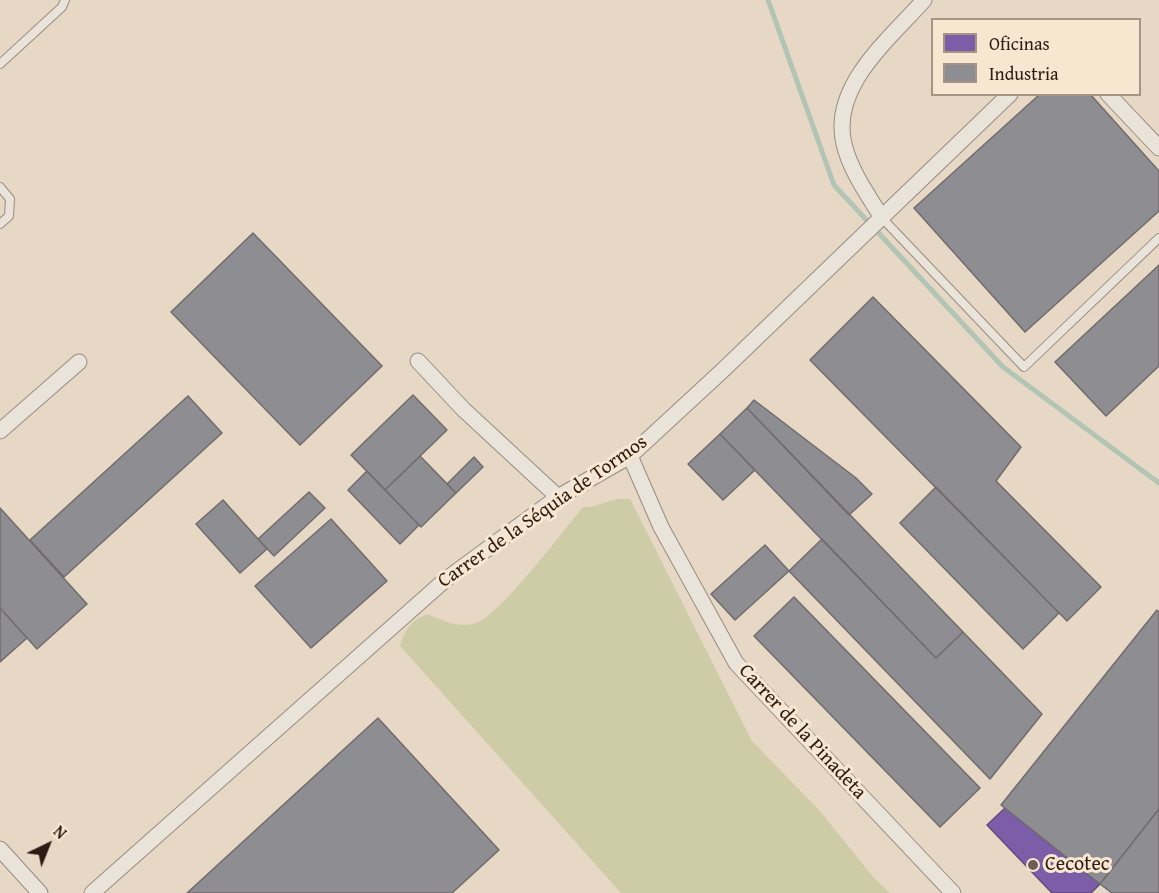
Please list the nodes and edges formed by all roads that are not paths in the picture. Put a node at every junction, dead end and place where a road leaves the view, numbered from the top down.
1 (65, 0) edge
2 (924, 0) edge
3 (0, 64) edge
4 (1008, 96) edge
5 (1110, 96) edge
6 (1159, 148) edge
7 (0, 187) edge
8 (882, 218) junction
9 (0, 224) edge
10 (1159, 238) edge
11 (418, 361) dead end
12 (79, 362) dead end
13 (0, 431) edge
14 (630, 456) junction
15 (558, 497) junction
16 (0, 849) edge
17 (40, 893) edge
18 (92, 893) edge
19 (953, 893) edge

1 - 3 lane
2 - 8 street
4 - 8 street, Carrer de la Séquia de Tormos
5 - 6 street
7 - 9 lane
8 - 10 lane
8 - 14 street, Carrer de la Séquia de Tormos
11 - 15 street
12 - 13 street
14 - 15 street, Carrer de la Séquia de Tormos
14 - 19 street, Carrer de la Pinadeta
15 - 18 street, Carrer de la Séquia de Tormos
16 - 17 street

